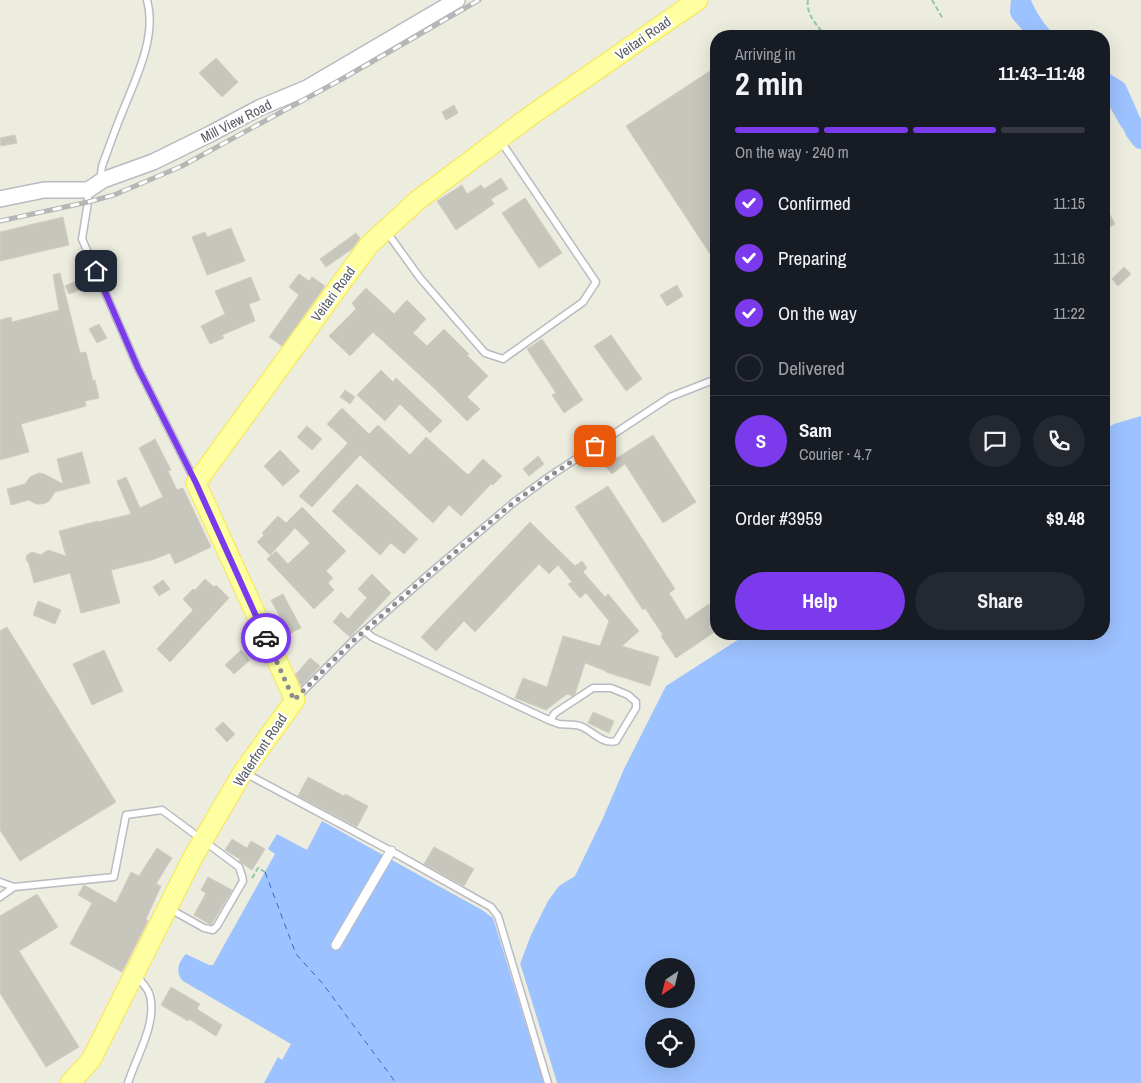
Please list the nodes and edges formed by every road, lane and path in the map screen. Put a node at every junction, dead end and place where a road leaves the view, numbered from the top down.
1 (147, 0) edge
2 (457, 0) edge
3 (698, 0) edge
4 (808, 0) edge
5 (932, 0) edge
6 (943, 19) dead end
7 (821, 30) edge
8 (499, 139) junction
9 (103, 180) junction
10 (88, 190) junction
11 (0, 199) edge
12 (385, 230) junction
13 (710, 380) edge
14 (196, 483) junction
15 (365, 631) junction
16 (294, 700) junction
17 (550, 720) junction
18 (243, 772) junction
19 (203, 841) junction
20 (391, 851) junction
21 (265, 872) dead end
22 (243, 881) junction
23 (0, 882) edge
24 (14, 887) junction
25 (0, 897) edge
26 (168, 908) junction
27 (336, 945) dead end
28 (135, 973) junction
29 (70, 1083) edge
30 (128, 1083) edge
31 (548, 1083) edge

1 - 9 lane
2 - 9 street, Mill View Road
3 - 8 main road, Veitari Road
4 - 7 path
5 - 6 path
8 - 12 main road, Veitari Road
8 - 12 lane
9 - 10 street, Mill View Road
10 - 11 street
10 - 14 lane
12 - 14 main road, Veitari Road
13 - 15 lane, Waterfront Road
14 - 16 main road
15 - 16 lane, Waterfront Road
15 - 17 lane
16 - 18 main road, Waterfront Road
17 - 17 lane
18 - 19 main road, Waterfront Road
18 - 20 lane
19 - 22 lane
19 - 24 lane
19 - 26 main road, Waterfront Road
20 - 27 street
20 - 31 lane
21 - 22 path
22 - 26 lane
23 - 24 lane
24 - 25 lane
26 - 28 main road, Waterfront Road
28 - 29 main road, Waterfront Road
28 - 30 lane

